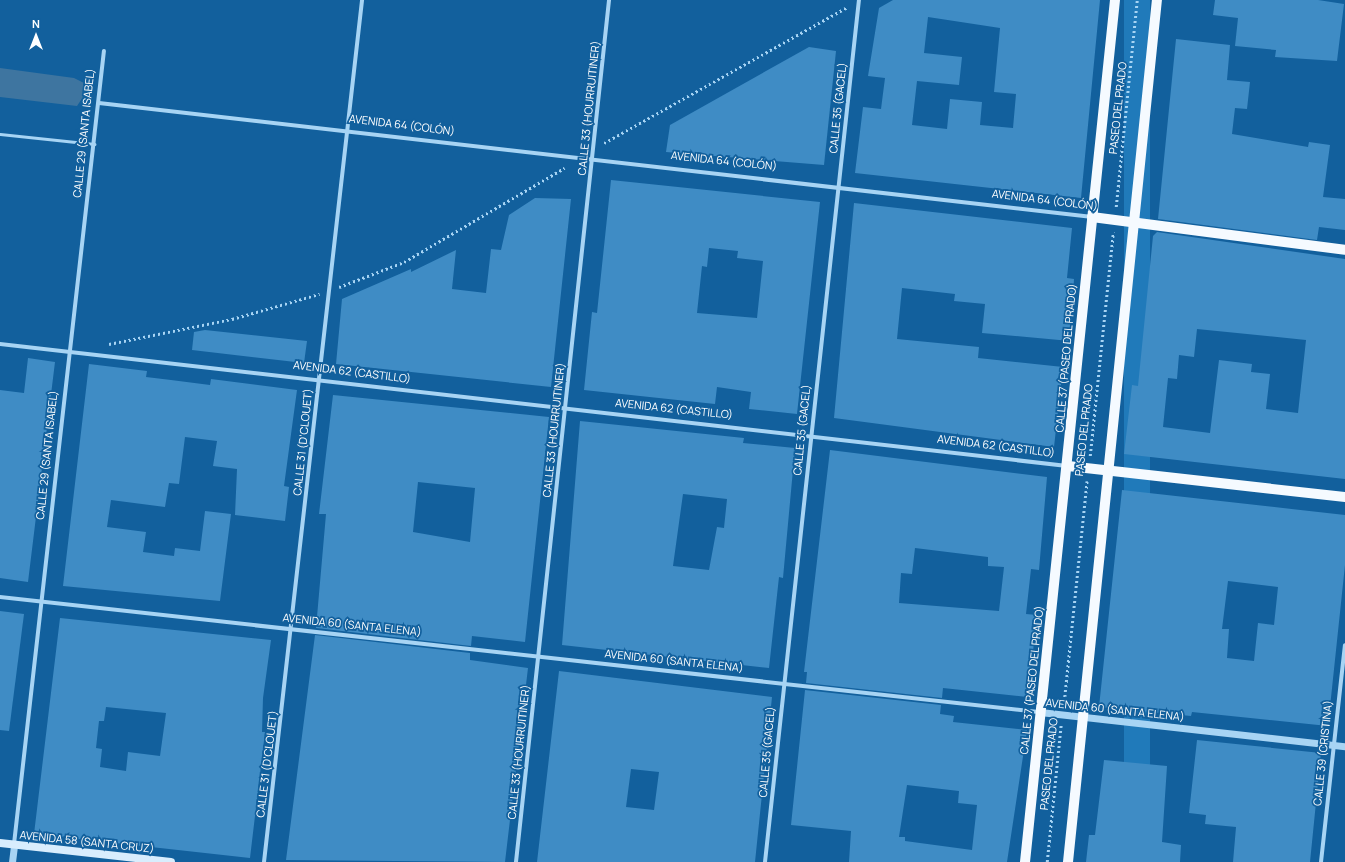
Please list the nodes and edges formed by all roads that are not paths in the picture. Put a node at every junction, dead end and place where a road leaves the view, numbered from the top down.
1 (362, 0) edge
2 (608, 0) edge
3 (859, 0) edge
4 (1115, 0) edge
5 (1157, 0) edge
6 (104, 51) dead end
7 (99, 103) junction
8 (347, 131) junction
9 (0, 134) edge
10 (94, 144) junction
11 (593, 159) junction
12 (839, 186) junction
13 (1092, 217) junction
14 (1133, 222) junction
15 (1345, 250) edge
16 (0, 344) edge
17 (70, 352) junction
18 (319, 380) junction
19 (565, 409) junction
20 (810, 437) junction
21 (1068, 466) junction
22 (1106, 471) junction
23 (1345, 497) edge
24 (0, 597) edge
25 (42, 602) junction
26 (291, 629) junction
27 (1345, 645) edge
28 (538, 657) junction
29 (782, 684) junction
30 (1040, 712) junction
31 (1082, 717) junction
32 (1333, 745) junction
33 (1345, 746) edge
34 (0, 843) edge
35 (14, 845) junction
36 (12, 862) edge
37 (171, 862) edge
38 (264, 862) edge
39 (516, 862) edge
40 (765, 862) edge
41 (1025, 862) edge
42 (1068, 862) edge
43 (1321, 862) edge

1 - 8 street, CALLE 31 (D'CLOUET)
2 - 11 street, CALLE 33 (HOURRUITINER)
3 - 12 street, CALLE 35 (GACEL)
4 - 13 main road, CALLE 37 (PASEO DEL PRADO)
5 - 14 main road
6 - 7 street, CALLE 29 (SANTA ISABEL)
7 - 8 street, AVENIDA 64 (COLÓN)
7 - 10 street, CALLE 29 (SANTA ISABEL)
8 - 11 street, AVENIDA 64 (COLÓN)
8 - 18 street, CALLE 31 (D'CLOUET)
9 - 10 lane
10 - 17 street, CALLE 29 (SANTA ISABEL)
11 - 12 street, AVENIDA 64 (COLÓN)
11 - 19 street, CALLE 33 (HOURRUITINER)
12 - 13 street, AVENIDA 64 (COLÓN)
12 - 20 street, CALLE 35 (GACEL)
13 - 14 main road, AVENIDA 64 (COLÓN)
13 - 21 main road, CALLE 37 (PASEO DEL PRADO)
14 - 15 main road, AVENIDA 64 (COLÓN)
14 - 22 main road
16 - 17 street, AVENIDA 62 (CASTILLO)
17 - 18 street, AVENIDA 62 (CASTILLO)
17 - 25 street, CALLE 29 (SANTA ISABEL)
18 - 19 street, AVENIDA 62 (CASTILLO)
18 - 26 street, CALLE 31 (D'CLOUET)
19 - 20 street, AVENIDA 62 (CASTILLO)
19 - 28 street, CALLE 33 (HOURRUITINER)
20 - 21 street, AVENIDA 62 (CASTILLO)
20 - 29 street, CALLE 35 (GACEL)
21 - 22 main road, AVENIDA 62 (CASTILLO)
21 - 30 main road, CALLE 37 (PASEO DEL PRADO)
22 - 23 main road, AVENIDA 62 (CASTILLO)
22 - 31 main road
24 - 25 street, AVENIDA 60 (SANTA ELENA)
25 - 26 street, AVENIDA 60 (SANTA ELENA)
25 - 35 street, CALLE 29 (SANTA ISABEL)
26 - 28 street, AVENIDA 60 (SANTA ELENA)
26 - 38 street, CALLE 31 (D'CLOUET)
27 - 32 street, CALLE 39 (CRISTINA)
28 - 29 street, AVENIDA 60 (SANTA ELENA)
28 - 39 street, CALLE 33 (HOURRUITINER)
29 - 30 street, AVENIDA 60 (SANTA ELENA)
29 - 40 street, CALLE 35 (GACEL)
30 - 31 street, AVENIDA 60 (SANTA ELENA)
30 - 41 main road, CALLE 37 (PASEO DEL PRADO)
31 - 32 street, AVENIDA 60 (SANTA ELENA)
31 - 42 main road
32 - 33 street, AVENIDA 60 (SANTA ELENA)
32 - 43 street, CALLE 39 (CRISTINA)
34 - 35 main road, AVENIDA 58 (SANTA CRUZ)
35 - 36 street, CALLE 29 (SANTA ISABEL)
35 - 37 main road, AVENIDA 58 (SANTA CRUZ)

